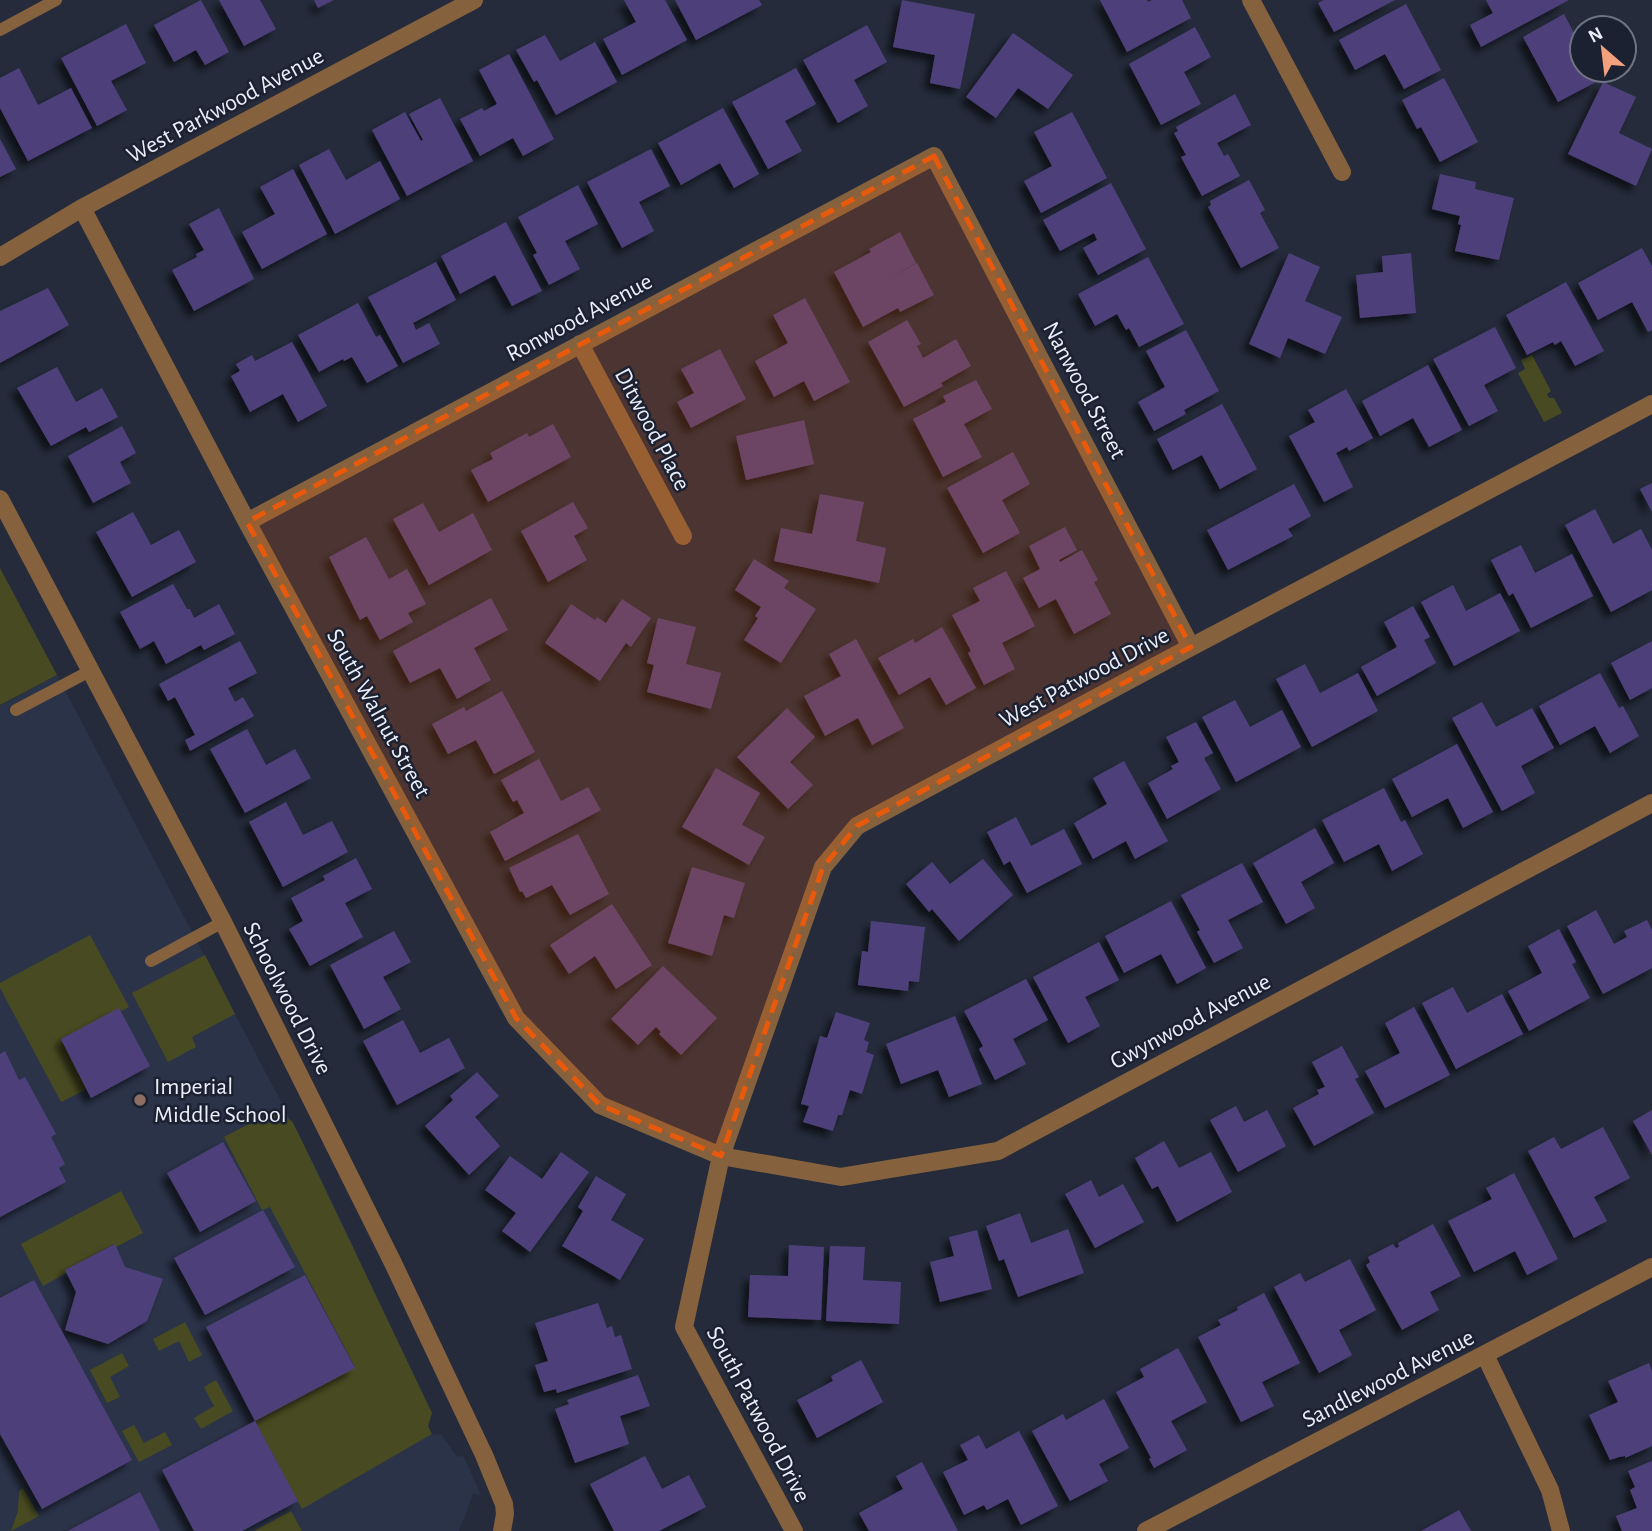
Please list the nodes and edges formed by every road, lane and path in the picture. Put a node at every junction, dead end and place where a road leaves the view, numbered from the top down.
1 (56, 0) edge
2 (474, 0) edge
3 (1251, 0) edge
4 (0, 30) edge
5 (934, 156) joint
6 (1342, 172) dead end
7 (82, 208) junction
8 (0, 257) edge
9 (580, 344) junction
10 (1652, 404) edge
11 (0, 499) edge
12 (247, 522) junction
13 (682, 536) dead end
14 (1191, 647) junction
15 (89, 671) junction
16 (16, 710) dead end
17 (1652, 803) edge
18 (223, 922) junction
19 (151, 961) dead end
20 (721, 1156) junction
21 (1652, 1267) edge
22 (1485, 1355) junction
23 (502, 1531) edge
24 (794, 1531) edge
25 (1146, 1531) edge
26 (1561, 1531) edge

1 - 4 lane
2 - 7 street, West Parkwood Avenue
3 - 6 street
5 - 9 street, Ronwood Avenue
5 - 14 street, Nanwood Street
7 - 8 street, West Parkwood Avenue
7 - 12 street, South Walnut Street
9 - 12 street, Ronwood Avenue
9 - 13 street, Ditwood Place
10 - 14 street, West Patwood Drive
11 - 15 street, Schoolwood Drive
12 - 20 street, South Walnut Street
14 - 20 street, West Patwood Drive
15 - 16 lane
15 - 18 street, Schoolwood Drive
17 - 20 street, Gwynwood Avenue
18 - 19 lane
18 - 23 street, Schoolwood Drive
20 - 24 street, South Patwood Drive
21 - 22 street, Sandlewood Avenue
22 - 25 street, Sandlewood Avenue
22 - 26 street

